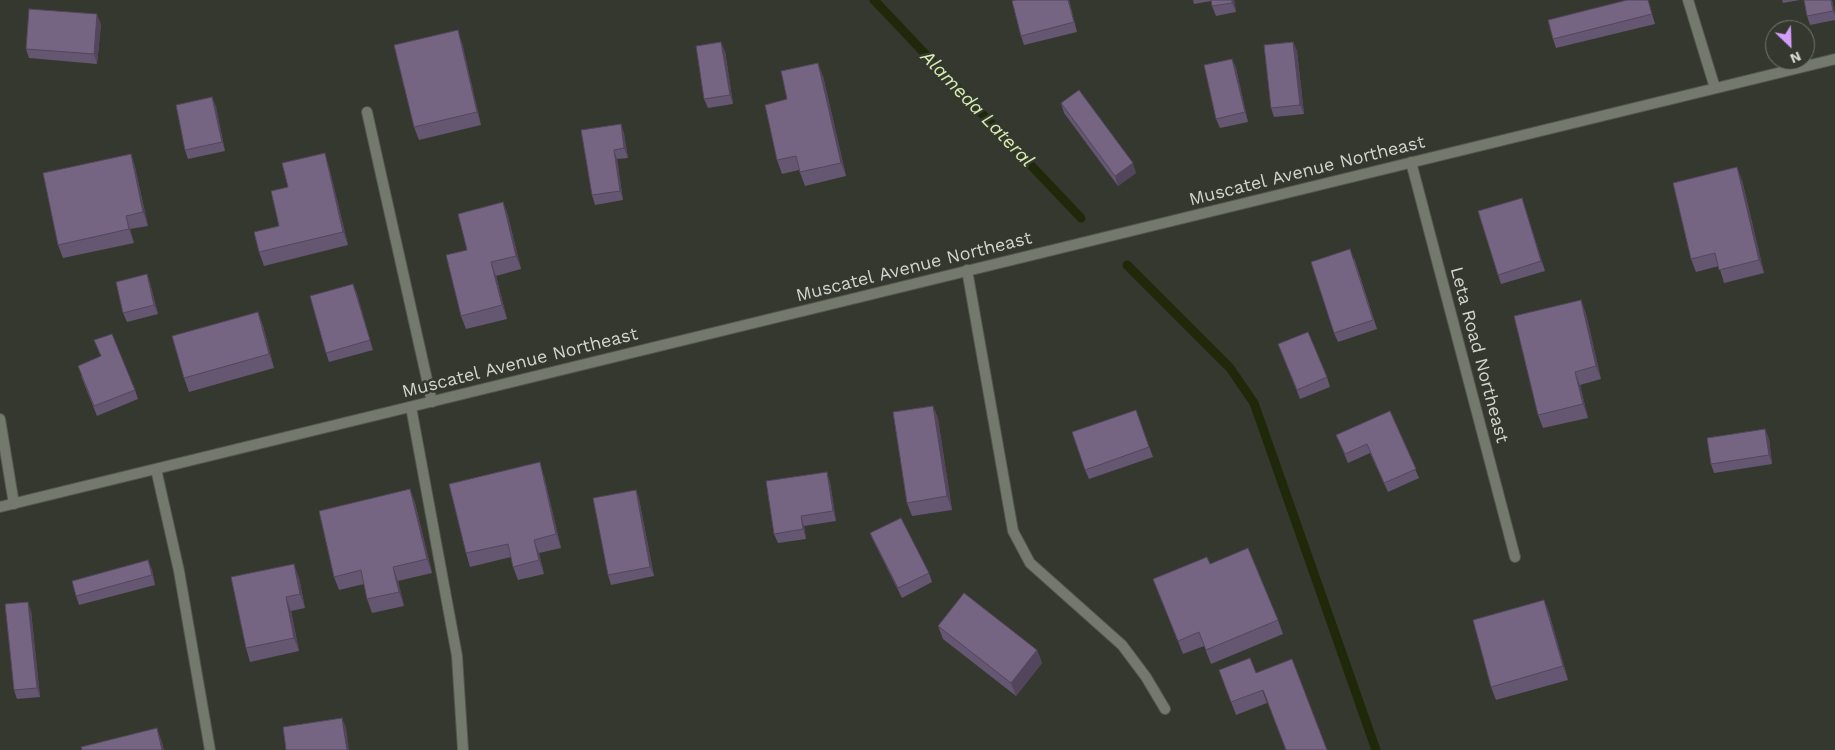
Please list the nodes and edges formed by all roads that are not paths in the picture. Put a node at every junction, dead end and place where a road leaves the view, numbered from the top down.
1 (1688, 0) edge
2 (1835, 59) edge
3 (1715, 88) junction
4 (367, 112) dead end
5 (1412, 162) junction
6 (967, 270) junction
7 (432, 402) junction
8 (411, 407) junction
9 (0, 418) edge
10 (156, 469) junction
11 (14, 504) junction
12 (0, 508) edge
13 (1515, 557) dead end
14 (1165, 709) dead end
15 (210, 750) edge
16 (463, 750) edge

1 - 3 street
2 - 3 street, Muscatel Avenue Northeast
3 - 5 street, Muscatel Avenue Northeast
4 - 7 street
5 - 6 street, Muscatel Avenue Northeast
5 - 13 street, Leta Road Northeast
6 - 7 street, Muscatel Avenue Northeast
6 - 14 street
7 - 8 street, Muscatel Avenue Northeast
8 - 10 street, Muscatel Avenue Northeast
8 - 16 street
9 - 11 street
10 - 11 street, Muscatel Avenue Northeast
10 - 15 street
11 - 12 street, Muscatel Avenue Northeast

